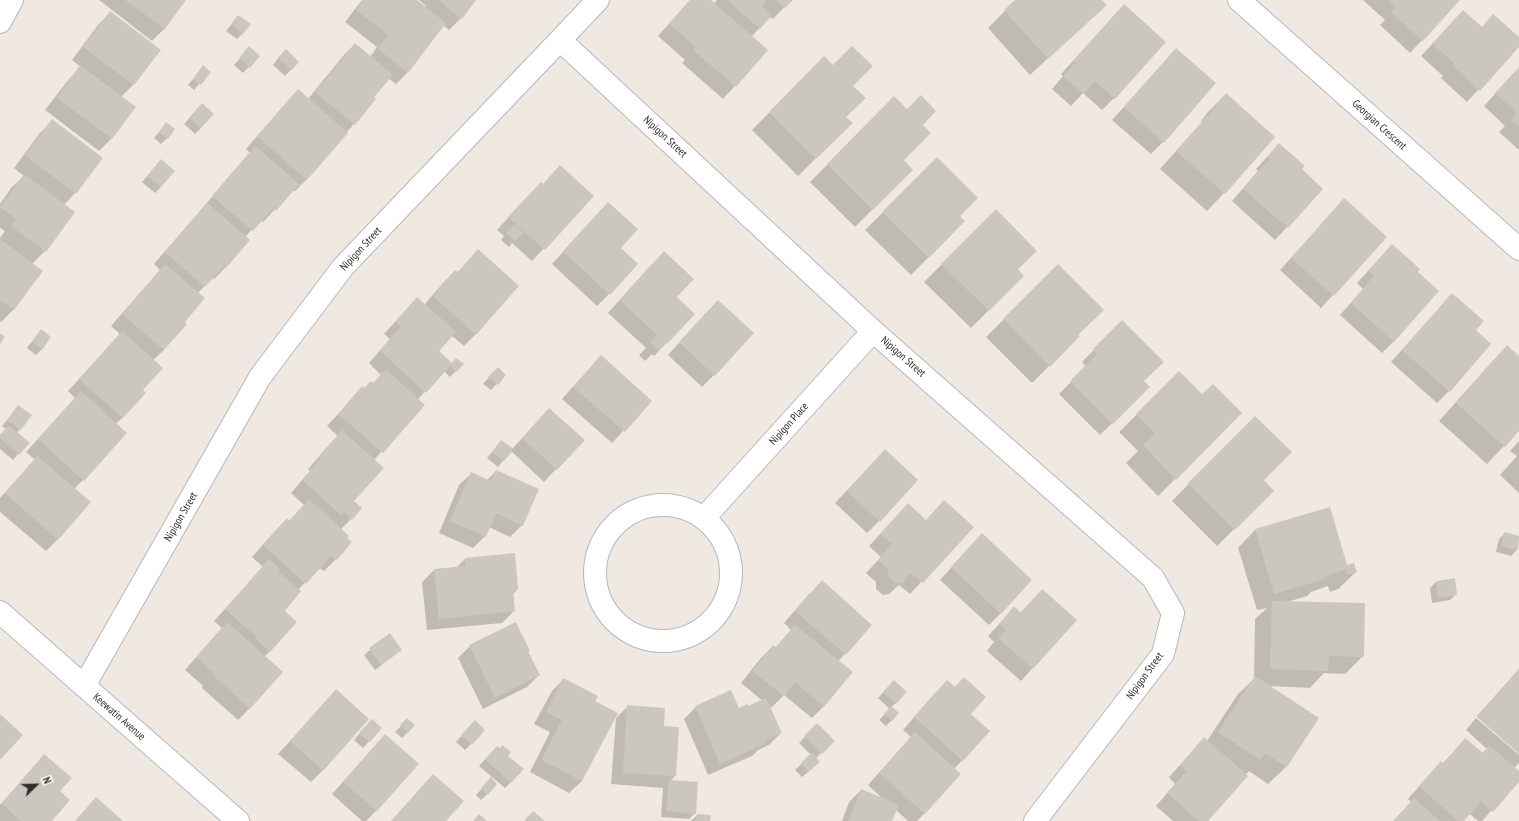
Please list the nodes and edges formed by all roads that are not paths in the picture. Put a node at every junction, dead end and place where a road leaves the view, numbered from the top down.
1 (12, 0) edge
2 (598, 0) edge
3 (1239, 0) edge
4 (0, 22) edge
5 (560, 40) junction
6 (1519, 250) edge
7 (873, 331) junction
8 (704, 518) junction
9 (0, 612) edge
10 (84, 686) junction
11 (238, 821) edge
12 (1035, 821) edge

1 - 4 street
2 - 5 street
3 - 6 street, Georgian Crescent
5 - 7 street, Nipigon Street
5 - 10 street, Nipigon Street
7 - 8 street, Nipigon Place
7 - 12 street, Nipigon Street
8 - 8 street
9 - 10 street, Keewatin Avenue
10 - 11 street, Keewatin Avenue

